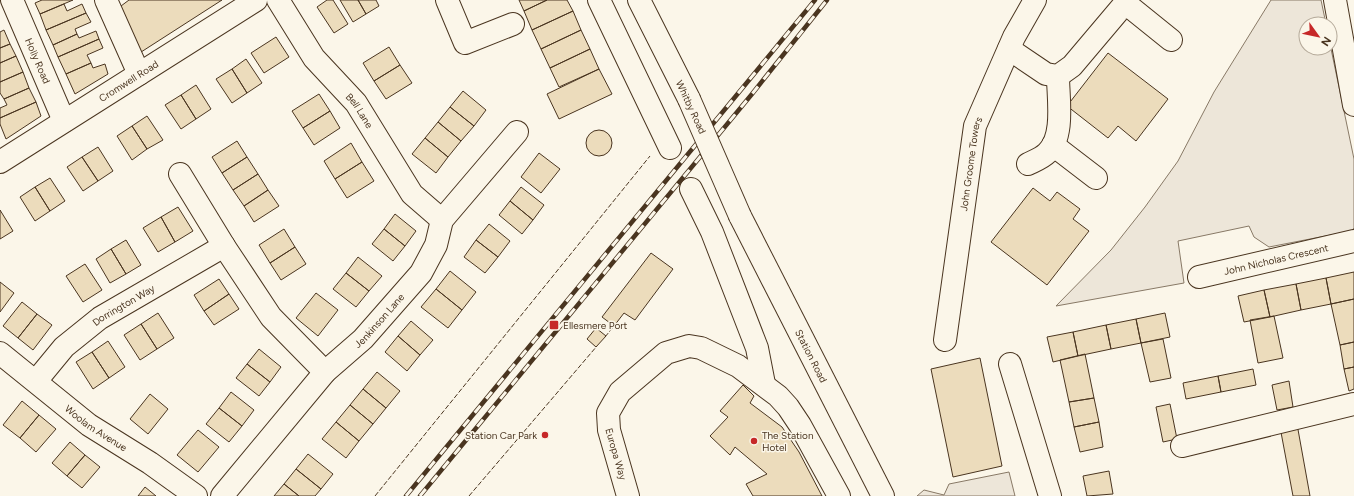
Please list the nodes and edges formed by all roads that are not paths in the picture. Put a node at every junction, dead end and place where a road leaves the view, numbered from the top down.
1 (12, 0) edge
2 (106, 0) edge
3 (256, 0) edge
4 (278, 0) edge
5 (447, 0) edge
6 (599, 0) edge
7 (639, 0) edge
8 (1035, 0) edge
9 (1335, 0) edge
10 (512, 24) dead end
11 (1171, 40) dead end
12 (1009, 49) junction
13 (139, 74) junction
14 (1058, 76) junction
15 (1354, 105) edge
16 (64, 122) junction
17 (517, 132) dead end
18 (1053, 145) junction
19 (670, 148) dead end
20 (0, 162) edge
21 (1028, 164) dead end
22 (180, 174) dead end
23 (1096, 178) dead end
24 (691, 189) dead end
25 (740, 216) joint
26 (442, 220) junction
27 (1354, 241) edge
28 (224, 246) junction
29 (1199, 277) dead end
30 (944, 340) dead end
31 (0, 353) edge
32 (1010, 364) dead end
33 (325, 372) junction
34 (36, 381) junction
35 (764, 384) junction
36 (1354, 404) edge
37 (1182, 446) dead end
38 (196, 496) edge
39 (222, 496) edge
40 (628, 496) edge
41 (839, 496) edge
42 (883, 496) edge
43 (1050, 496) edge

1 - 16 street, Holly Road
2 - 13 street
3 - 13 street, Cromwell Road
4 - 26 street, Bell Lane
5 - 10 street
6 - 19 street
7 - 25 street, Whitby Road, bridge
8 - 12 street, John Groome Towers
9 - 15 street
11 - 14 street
12 - 14 street
12 - 30 street, John Groome Towers
13 - 16 street, Cromwell Road
14 - 18 street
16 - 20 street, Cromwell Road
17 - 26 street, Jenkinson Lane
18 - 21 street
18 - 23 street
22 - 28 street
24 - 35 street
25 - 42 street, Station Road
26 - 33 street, Jenkinson Lane
27 - 29 street, John Nicholas Crescent
28 - 33 street
28 - 34 street, Dorrington Way
31 - 34 street, Woolam Avenue
32 - 43 street
33 - 39 street, Jenkinson Lane
34 - 38 street, Woolam Avenue
35 - 40 street, Europa Way
35 - 41 street
36 - 37 street

